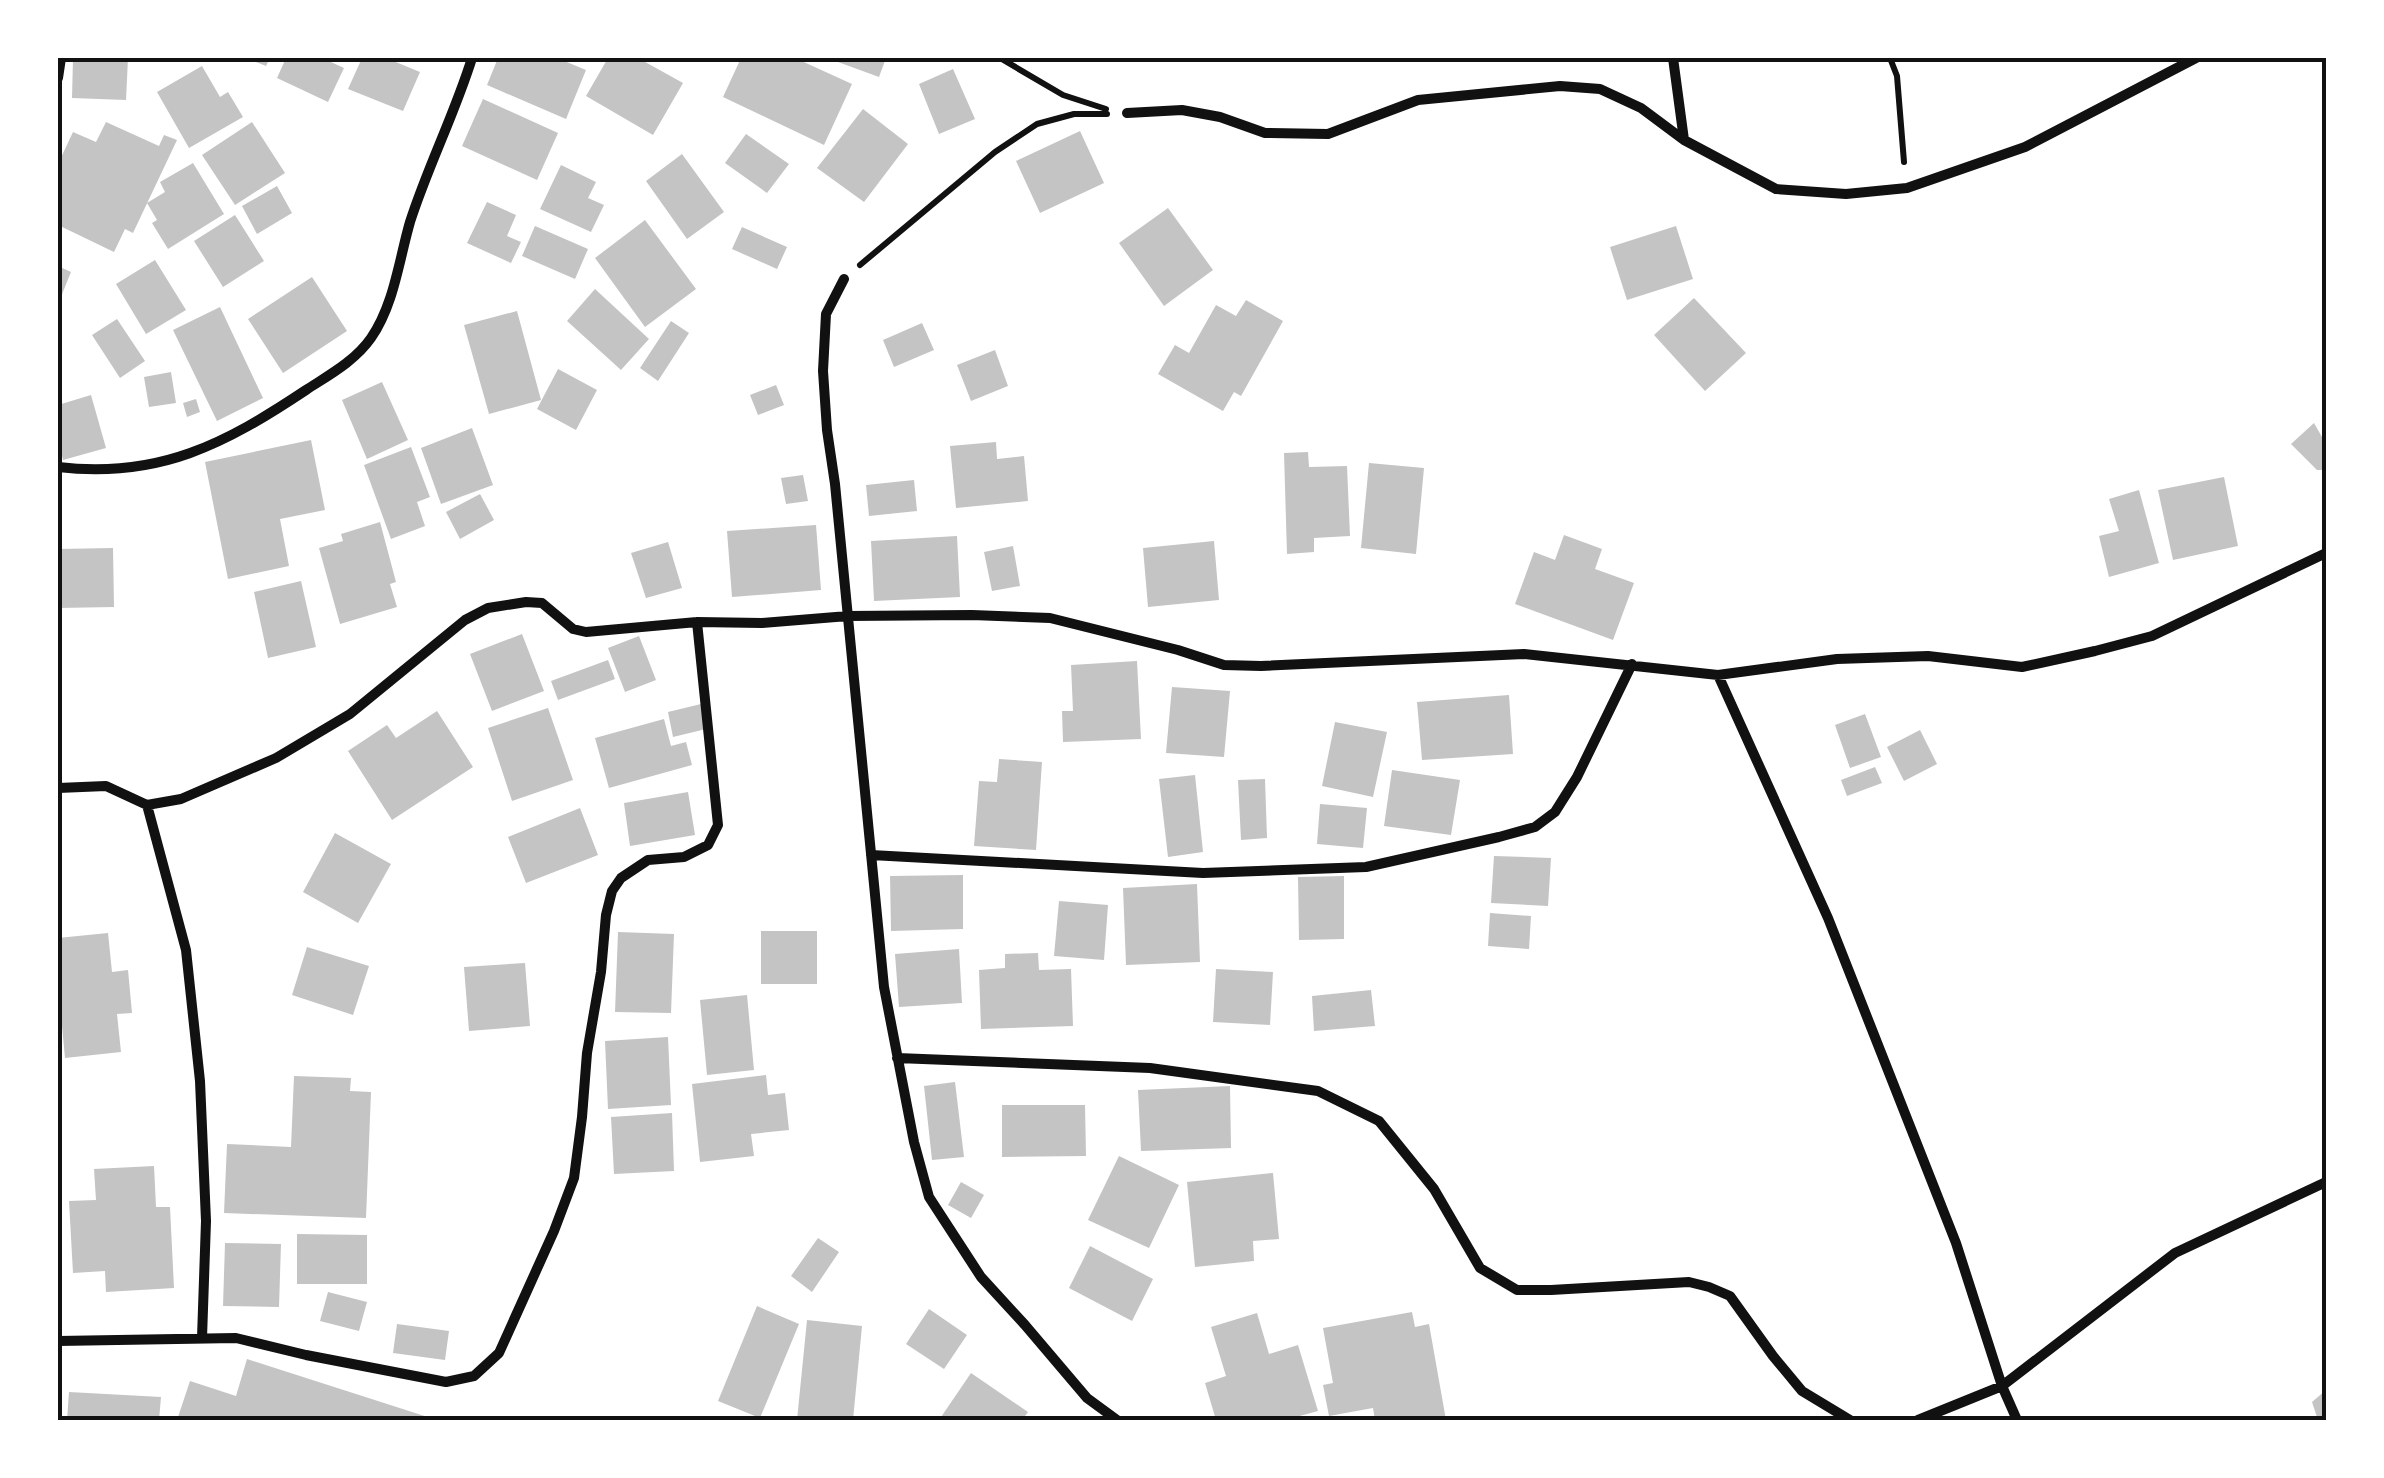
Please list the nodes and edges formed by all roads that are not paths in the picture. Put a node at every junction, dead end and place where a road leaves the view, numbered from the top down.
1 (61, 58) edge
2 (472, 58) edge
3 (1673, 58) edge
4 (2196, 58) edge
5 (58, 78) edge
6 (1127, 113) road end
7 (1684, 140) junction
8 (844, 279) road end
9 (58, 467) edge
10 (2326, 553) edge
11 (848, 616) junction
12 (696, 622) junction
13 (1632, 664) junction
14 (1718, 675) junction
15 (58, 788) edge
16 (147, 804) junction
17 (871, 856) junction
18 (897, 1058) junction
19 (2326, 1182) edge
20 (202, 1338) junction
21 (58, 1341) edge
22 (2002, 1386) junction
23 (1117, 1420) edge
24 (1850, 1420) edge
25 (1918, 1420) edge
26 (2017, 1420) edge

1 - 5 street
2 - 9 street
3 - 7 street
4 - 7 street
6 - 7 street
8 - 11 street
10 - 14 street
11 - 12 street
11 - 13 street
11 - 17 street
12 - 16 street
12 - 20 street
13 - 14 street
13 - 17 street
14 - 22 street
15 - 16 street
16 - 20 street
17 - 18 street
18 - 23 street
18 - 24 street
19 - 22 street
20 - 21 street
22 - 25 street
22 - 26 street

